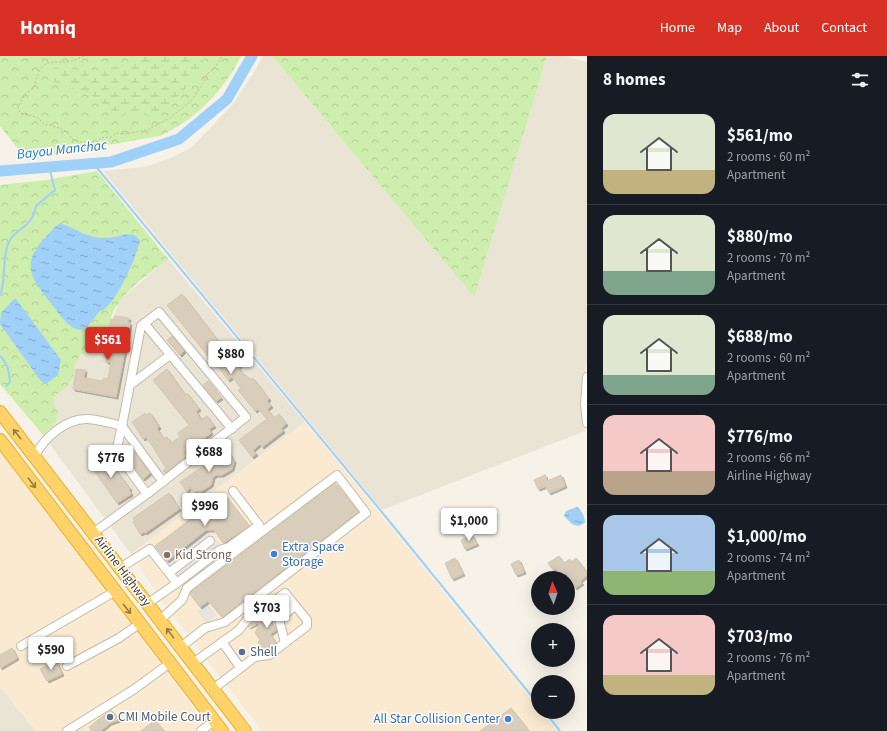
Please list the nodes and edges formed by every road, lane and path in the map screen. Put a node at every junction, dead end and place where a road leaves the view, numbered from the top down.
1 (84, 56) edge
2 (222, 56) edge
3 (144, 323) junction
4 (170, 355) junction
5 (587, 377) edge
6 (130, 385) junction
7 (0, 412) edge
8 (587, 423) edge
9 (122, 426) junction
10 (232, 429) junction
11 (0, 432) edge
12 (0, 440) edge
13 (35, 456) junction
14 (22, 469) junction
15 (163, 482) junction
16 (233, 491) dead end
17 (147, 494) junction
18 (81, 516) junction
19 (93, 533) junction
20 (210, 541) dead end
21 (120, 568) junction
22 (169, 573) junction
23 (177, 583) junction
24 (114, 592) junction
25 (147, 604) junction
26 (295, 606) junction
27 (160, 620) junction
28 (139, 624) junction
29 (222, 642) junction
30 (285, 643) junction
31 (21, 646) dead end
32 (181, 647) junction
33 (170, 663) junction
34 (193, 663) junction
35 (67, 666) dead end
36 (240, 667) junction
37 (213, 689) junction
38 (214, 721) junction
39 (67, 731) edge
40 (201, 731) edge
41 (222, 731) edge
42 (245, 731) edge

1 - 2 path
3 - 4 street
3 - 6 street
3 - 10 street
4 - 6 street
4 - 10 street
5 - 8 street
6 - 9 street
13 -> 7 highway, Airline Highway
9 - 13 street
9 - 15 street
9 - 17 street
10 - 15 street
11 - 13 highway
12 - 14 highway, Airline Highway
13 - 18 highway, Airline Highway
14 - 18 highway
14 -> 24 highway, Airline Highway
15 - 17 street
16 - 23 street
17 - 19 street
18 - 19 highway, Airline Highway
19 - 21 highway, Airline Highway
20 - 22 street
21 - 22 street
21 - 25 highway, Airline Highway
22 - 23 street
23 - 25 street
24 -> 28 highway, Airline Highway
24 - 31 street
25 - 27 highway, Airline Highway
26 - 29 street
26 - 30 street
26 - 30 street
32 -> 27 highway, Airline Highway
27 - 32 street
28 - 33 highway, Airline Highway
28 - 35 street
29 - 34 street
29 - 36 street
30 - 36 street
32 - 34 highway, Airline Highway
33 - 38 highway, Airline Highway
33 - 39 street
34 - 37 highway, Airline Highway
36 - 37 street
37 - 42 highway, Airline Highway
38 - 40 street
38 - 41 highway, Airline Highway

